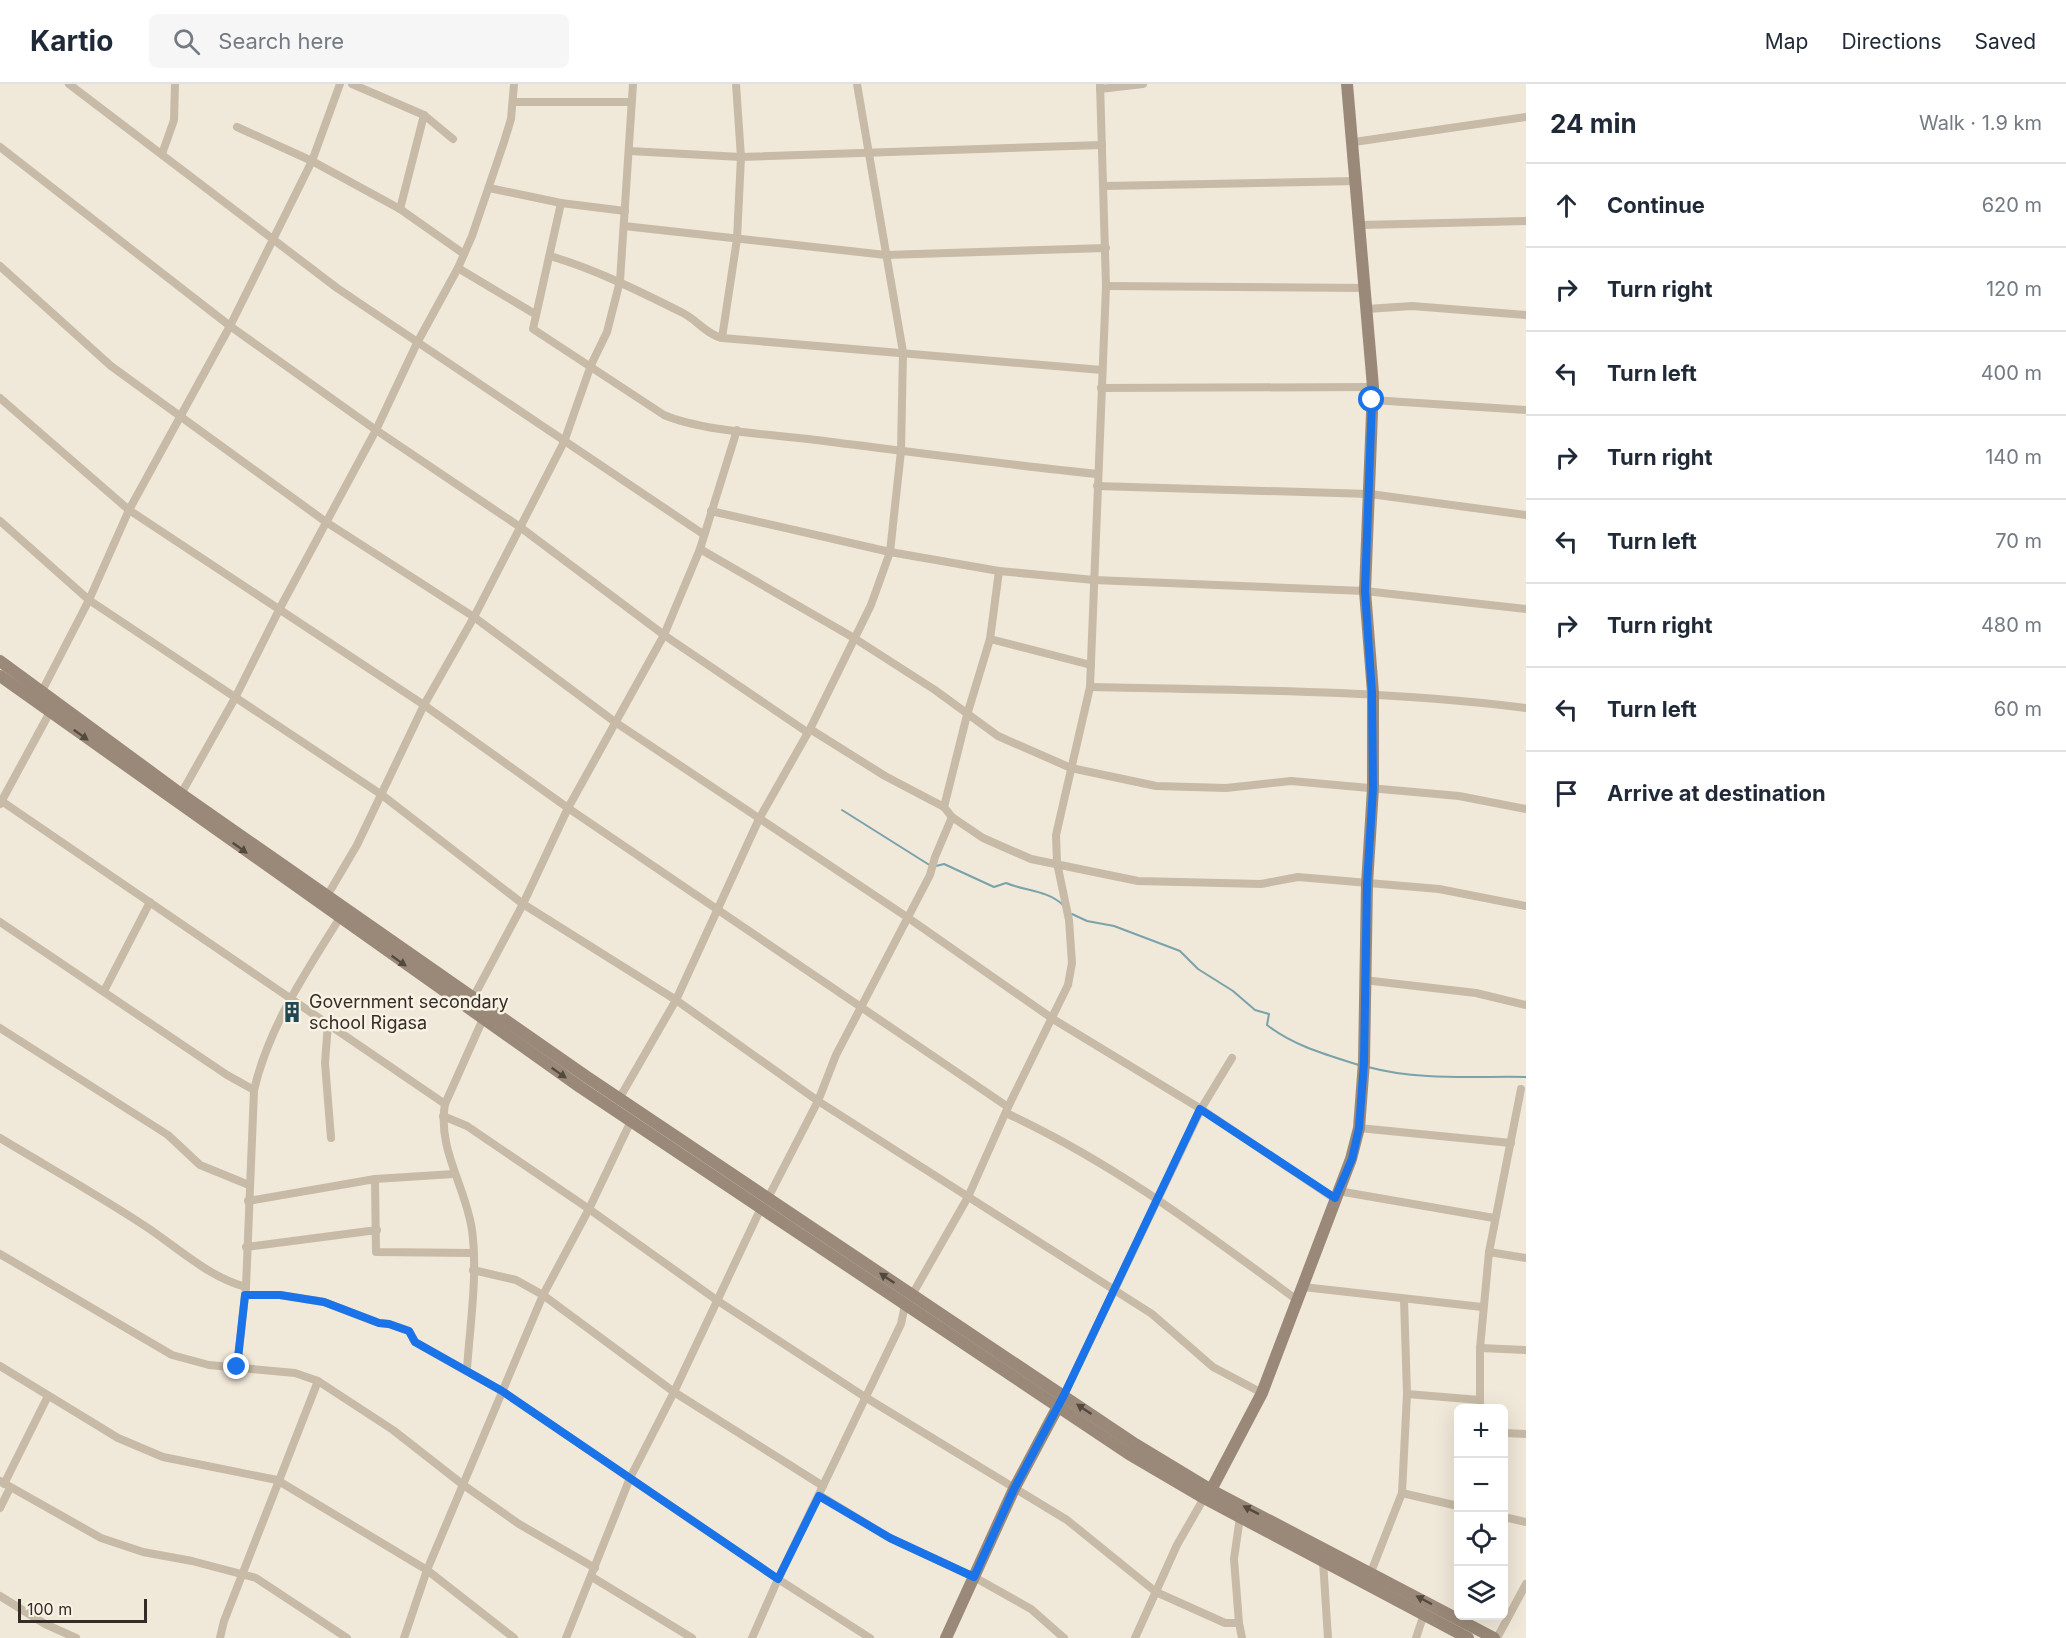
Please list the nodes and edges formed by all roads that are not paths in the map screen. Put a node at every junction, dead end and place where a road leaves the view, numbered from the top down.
1 (69, 84) edge
2 (175, 84) edge
3 (340, 84) edge
4 (352, 84) edge
5 (514, 84) edge
6 (633, 84) edge
7 (736, 84) edge
8 (857, 84) edge
9 (1143, 84) edge
10 (1347, 84) edge
11 (1100, 87) edge
12 (513, 102) junction
13 (631, 102) junction
14 (424, 116) junction
15 (1526, 117) edge
16 (237, 127) dead end
17 (453, 139) dead end
18 (1354, 142) junction
19 (1102, 145) junction
20 (0, 147) edge
21 (629, 151) junction
22 (868, 153) junction
23 (162, 154) junction
24 (741, 157) junction
25 (312, 161) junction
26 (1357, 181) junction
27 (1105, 186) junction
28 (489, 188) junction
29 (561, 203) junction
30 (400, 209) junction
31 (625, 211) junction
32 (1526, 221) edge
33 (1361, 225) junction
34 (624, 226) junction
35 (737, 239) junction
36 (273, 240) junction
37 (1106, 248) junction
38 (464, 254) junction
39 (886, 255) junction
40 (550, 256) junction
41 (0, 266) edge
42 (458, 268) junction
43 (620, 281) junction
44 (1106, 286) junction
45 (1366, 288) junction
46 (1367, 309) junction
47 (535, 314) junction
48 (1526, 315) edge
49 (230, 326) junction
50 (722, 338) junction
51 (417, 344) junction
52 (903, 352) junction
53 (591, 365) junction
54 (1102, 370) junction
55 (1372, 387) junction
56 (1101, 388) junction
57 (0, 398) edge
58 (1372, 400) junction
59 (1526, 410) edge
60 (181, 416) junction
61 (376, 430) junction
62 (737, 430) junction
63 (564, 442) junction
64 (901, 451) junction
65 (1098, 474) junction
66 (1097, 486) junction
67 (1370, 494) junction
68 (129, 510) junction
69 (711, 511) junction
70 (1526, 515) edge
71 (0, 521) edge
72 (326, 522) junction
73 (520, 527) junction
74 (704, 534) junction
75 (699, 549) junction
76 (890, 552) junction
77 (999, 571) junction
78 (1094, 580) junction
79 (1365, 591) junction
80 (89, 600) junction
81 (280, 608) junction
82 (1526, 609) edge
83 (474, 617) junction
84 (664, 635) junction
85 (854, 638) junction
86 (990, 639) junction
87 (0, 661) edge
88 (1091, 665) junction
89 (0, 676) edge
90 (1090, 687) junction
91 (42, 692) junction
92 (1372, 693) junction
93 (235, 698) junction
94 (424, 705) junction
95 (1526, 708) edge
96 (50, 712) junction
97 (967, 715) junction
98 (615, 722) junction
99 (809, 731) junction
100 (1071, 768) junction
101 (1373, 788) junction
102 (181, 794) junction
103 (382, 795) junction
104 (1, 802) edge
105 (944, 807) junction
106 (568, 808) junction
107 (1526, 809) edge
108 (952, 817) junction
109 (759, 819) junction
110 (1057, 863) junction
111 (1367, 884) junction
112 (327, 896) junction
113 (150, 902) junction
114 (523, 904) junction
115 (1526, 906) edge
116 (717, 908) junction
117 (907, 917) junction
118 (339, 919) junction
119 (0, 922) edge
120 (1364, 980) junction
121 (104, 991) junction
122 (473, 998) junction
123 (290, 999) junction
124 (676, 1000) junction
125 (1526, 1005) edge
126 (862, 1009) junction
127 (1053, 1018) junction
128 (483, 1019) junction
129 (328, 1023) junction
130 (0, 1028) edge
131 (1232, 1058) dead end
132 (1521, 1089) dead end
133 (254, 1090) junction
134 (619, 1099) junction
135 (818, 1101) junction
136 (445, 1104) junction
137 (1200, 1109) junction
138 (1007, 1110) junction
139 (443, 1116) junction
140 (631, 1121) junction
141 (1359, 1128) junction
142 (331, 1137) dead end
143 (0, 1138) edge
144 (1511, 1143) junction
145 (454, 1174) junction
146 (375, 1179) junction
147 (249, 1185) junction
148 (1337, 1195) junction
149 (968, 1197) junction
150 (1159, 1198) junction
151 (248, 1201) junction
152 (764, 1203) junction
153 (589, 1209) junction
154 (1494, 1218) junction
155 (377, 1230) junction
156 (246, 1248) junction
157 (1489, 1252) junction
158 (473, 1253) junction
159 (0, 1254) edge
160 (1526, 1258) edge
161 (472, 1270) junction
162 (1303, 1287) junction
163 (246, 1291) junction
164 (1115, 1292) junction
165 (543, 1295) junction
166 (1404, 1299) junction
167 (908, 1300) junction
168 (1297, 1300) junction
169 (718, 1301) junction
170 (1482, 1307) junction
171 (1479, 1348) junction
172 (1526, 1350) edge
173 (0, 1366) edge
174 (237, 1367) junction
175 (467, 1369) junction
176 (318, 1381) junction
177 (502, 1391) junction
178 (674, 1392) junction
179 (1262, 1394) junction
180 (1407, 1394) junction
181 (48, 1396) junction
182 (866, 1397) junction
183 (1061, 1400) junction
184 (1480, 1404) edge
185 (1508, 1433) edge
186 (1526, 1434) edge
187 (630, 1478) junction
188 (277, 1480) junction
189 (4, 1484) edge
190 (462, 1484) junction
191 (823, 1486) junction
192 (1014, 1489) junction
193 (1402, 1492) junction
194 (1208, 1494) junction
195 (819, 1496) junction
196 (1454, 1505) edge
197 (0, 1508) edge
198 (1240, 1517) junction
199 (1508, 1518) edge
200 (1526, 1522) edge
201 (1292, 1538) junction
202 (1323, 1561) junction
203 (427, 1570) junction
204 (593, 1572) junction
205 (1371, 1572) junction
206 (241, 1576) junction
207 (974, 1577) junction
208 (778, 1579) junction
209 (1526, 1584) edge
210 (1156, 1592) junction
211 (0, 1596) edge
212 (1424, 1614) junction
213 (1239, 1623) junction
214 (76, 1638) edge
215 (220, 1638) edge
216 (347, 1638) edge
217 (404, 1638) edge
218 (514, 1638) edge
219 (566, 1638) edge
220 (692, 1638) edge
221 (752, 1638) edge
222 (870, 1638) edge
223 (946, 1638) edge
224 (1064, 1638) edge
225 (1135, 1638) edge
226 (1242, 1638) edge
227 (1328, 1638) edge
228 (1416, 1638) edge
229 (1468, 1638) edge
230 (1495, 1638) edge

1 - 23 street
2 - 23 street
3 - 25 street
4 - 14 street
5 - 12 street
6 - 13 street
7 - 24 street
8 - 22 street
9 - 11 street
10 - 18 main road
11 - 19 street
12 - 13 street
12 - 28 street
13 - 21 street
14 - 17 street
14 - 30 street
15 - 18 street
16 - 25 street
18 - 26 main road
19 - 22 street
19 - 27 street
20 - 49 street
21 - 24 street
21 - 31 street
22 - 24 street
22 - 39 street
23 - 36 street
24 - 35 street
25 - 30 street
25 - 36 street
26 - 27 street
26 - 33 main road
27 - 37 street
28 - 29 street
28 - 38 street
29 - 31 street
29 - 40 street
30 - 38 street
31 - 34 street
32 - 33 street
33 - 45 main road
34 - 35 street
34 - 43 street
35 - 39 street
35 - 50 street
36 - 49 street
36 - 51 street
37 - 39 street
37 - 44 street
38 - 42 street
39 - 52 street
40 - 43 street
40 - 47 street
41 - 60 street
42 - 47 street
42 - 51 street
43 - 50 street
43 - 53 street
44 - 45 street
44 - 54 street
45 - 46 main road
46 - 48 street
46 - 55 main road
47 - 53 street
49 - 60 street
49 - 61 street
50 - 52 street
51 - 61 street
51 - 63 street
52 - 54 street
52 - 64 street
53 - 62 street
53 - 63 street
54 - 56 street
55 - 56 street
55 - 58 main road
56 - 65 street
57 - 68 street
58 - 59 street
58 - 67 main road
60 - 68 street
60 - 72 street
61 - 72 street
61 - 73 street
62 - 64 street
62 - 69 street
63 - 73 street
63 - 74 street
64 - 65 street
64 - 76 street
65 - 66 street
66 - 67 street
66 - 78 street
67 - 70 street
67 - 79 main road
68 - 80 street
68 - 81 street
69 - 74 street
69 - 76 street
71 - 80 street
72 - 81 street
72 - 83 street
73 - 83 street
73 - 84 street
74 - 75 street
75 - 84 street
75 - 85 street
76 - 77 street
76 - 85 street
77 - 78 street
77 - 86 street
78 - 79 street
78 - 88 street
79 - 82 street
79 - 92 main road
80 - 91 street
80 - 93 street
81 - 93 street
81 - 94 street
83 - 94 street
83 - 98 street
84 - 98 street
84 - 99 street
85 - 97 street
85 - 99 street
86 - 88 street
86 - 97 street
87 - 91 main road
88 - 90 street
89 - 96 main road
90 - 92 street
90 - 100 street
91 - 102 main road
92 - 95 street
92 - 101 main road
93 - 102 street
93 - 103 street
94 - 103 street
94 - 106 street
96 - 104 street
96 -> 118 main road
97 - 100 street
97 - 105 street
98 - 106 street
98 - 109 street
99 - 105 street
99 - 109 street
100 - 101 street
100 - 110 street
101 - 107 street
101 - 111 main road
102 - 112 main road
103 - 112 street
103 - 114 street
104 - 113 street
105 - 108 street
106 - 114 street
106 - 116 street
108 - 110 street
108 - 117 street
109 - 116 street
109 - 117 street
110 - 111 street
110 - 127 street
111 - 115 street
111 - 120 main road
112 - 122 main road
113 - 121 street
113 - 123 street
114 - 122 street
114 - 124 street
116 - 124 street
116 - 126 street
117 - 126 street
117 - 127 street
118 - 123 street
118 -> 128 main road
119 - 121 street
120 - 125 street
120 - 141 main road
121 - 133 street
122 - 134 main road
123 - 129 street
123 - 133 street
124 - 134 street
124 - 135 street
126 - 135 street
126 - 138 street
127 - 137 street
127 - 138 street
128 - 136 street
128 -> 140 main road
129 - 136 street
129 - 142 street
130 - 147 street
131 - 137 street
132 - 144 street
133 - 147 street
134 - 152 main road
135 - 149 street
135 - 152 street
136 - 139 street
137 - 148 street
137 - 150 street
138 - 149 street
138 - 150 street
139 - 145 street
139 - 153 street
140 - 152 main road
140 - 153 street
141 - 144 street
141 - 148 main road
143 - 163 street
144 - 154 street
145 - 146 street
145 - 158 street
146 - 151 street
146 - 155 street
147 - 151 street
148 - 154 street
148 - 162 main road
149 - 164 street
149 - 167 street
150 - 164 street
150 - 168 street
151 - 156 street
152 - 167 main road
152 - 169 street
153 - 165 street
153 - 169 street
154 - 157 street
155 - 156 street
155 - 158 street
156 - 163 street
157 - 160 street
157 - 170 street
158 - 161 street
159 - 174 street
161 - 165 street
161 - 175 street
162 - 166 street
162 - 168 main road
163 - 174 street
163 - 175 street
164 - 179 street
164 - 183 street
165 - 177 street
165 - 178 street
166 - 170 street
166 - 180 street
167 - 182 street
167 - 183 main road
168 - 179 main road
169 - 178 street
169 - 182 street
170 - 171 street
171 - 172 street
171 - 184 street
173 - 181 street
174 - 176 street
175 - 177 street
176 - 188 street
176 - 190 street
177 - 187 street
177 - 190 street
178 - 187 street
178 - 191 street
179 - 194 main road
180 - 184 street
180 - 193 street
181 - 188 street
181 - 189 street
182 - 191 street
182 - 192 street
183 - 192 main road
183 - 194 main road
185 - 186 street
187 - 204 street
187 - 208 street
188 - 203 street
188 - 206 street
189 - 197 street
189 - 206 street
190 - 203 street
190 - 204 street
191 - 195 street
192 - 207 main road
192 - 210 street
193 - 196 street
193 - 205 street
194 - 198 main road
201 -> 194 main road
194 - 210 street
195 - 207 street
195 - 208 street
198 - 201 main road
198 - 213 street
199 - 200 street
201 - 202 main road
201 - 205 main road
202 - 212 main road
202 - 227 street
203 - 217 street
203 - 218 street
204 - 219 street
204 - 220 street
230 -> 205 main road
206 - 215 street
206 - 216 street
207 - 223 main road
207 - 224 street
208 - 221 street
208 - 222 street
209 - 230 street
210 - 213 street
210 - 225 street
211 - 214 street
212 - 228 street
212 - 229 main road
213 - 226 street

